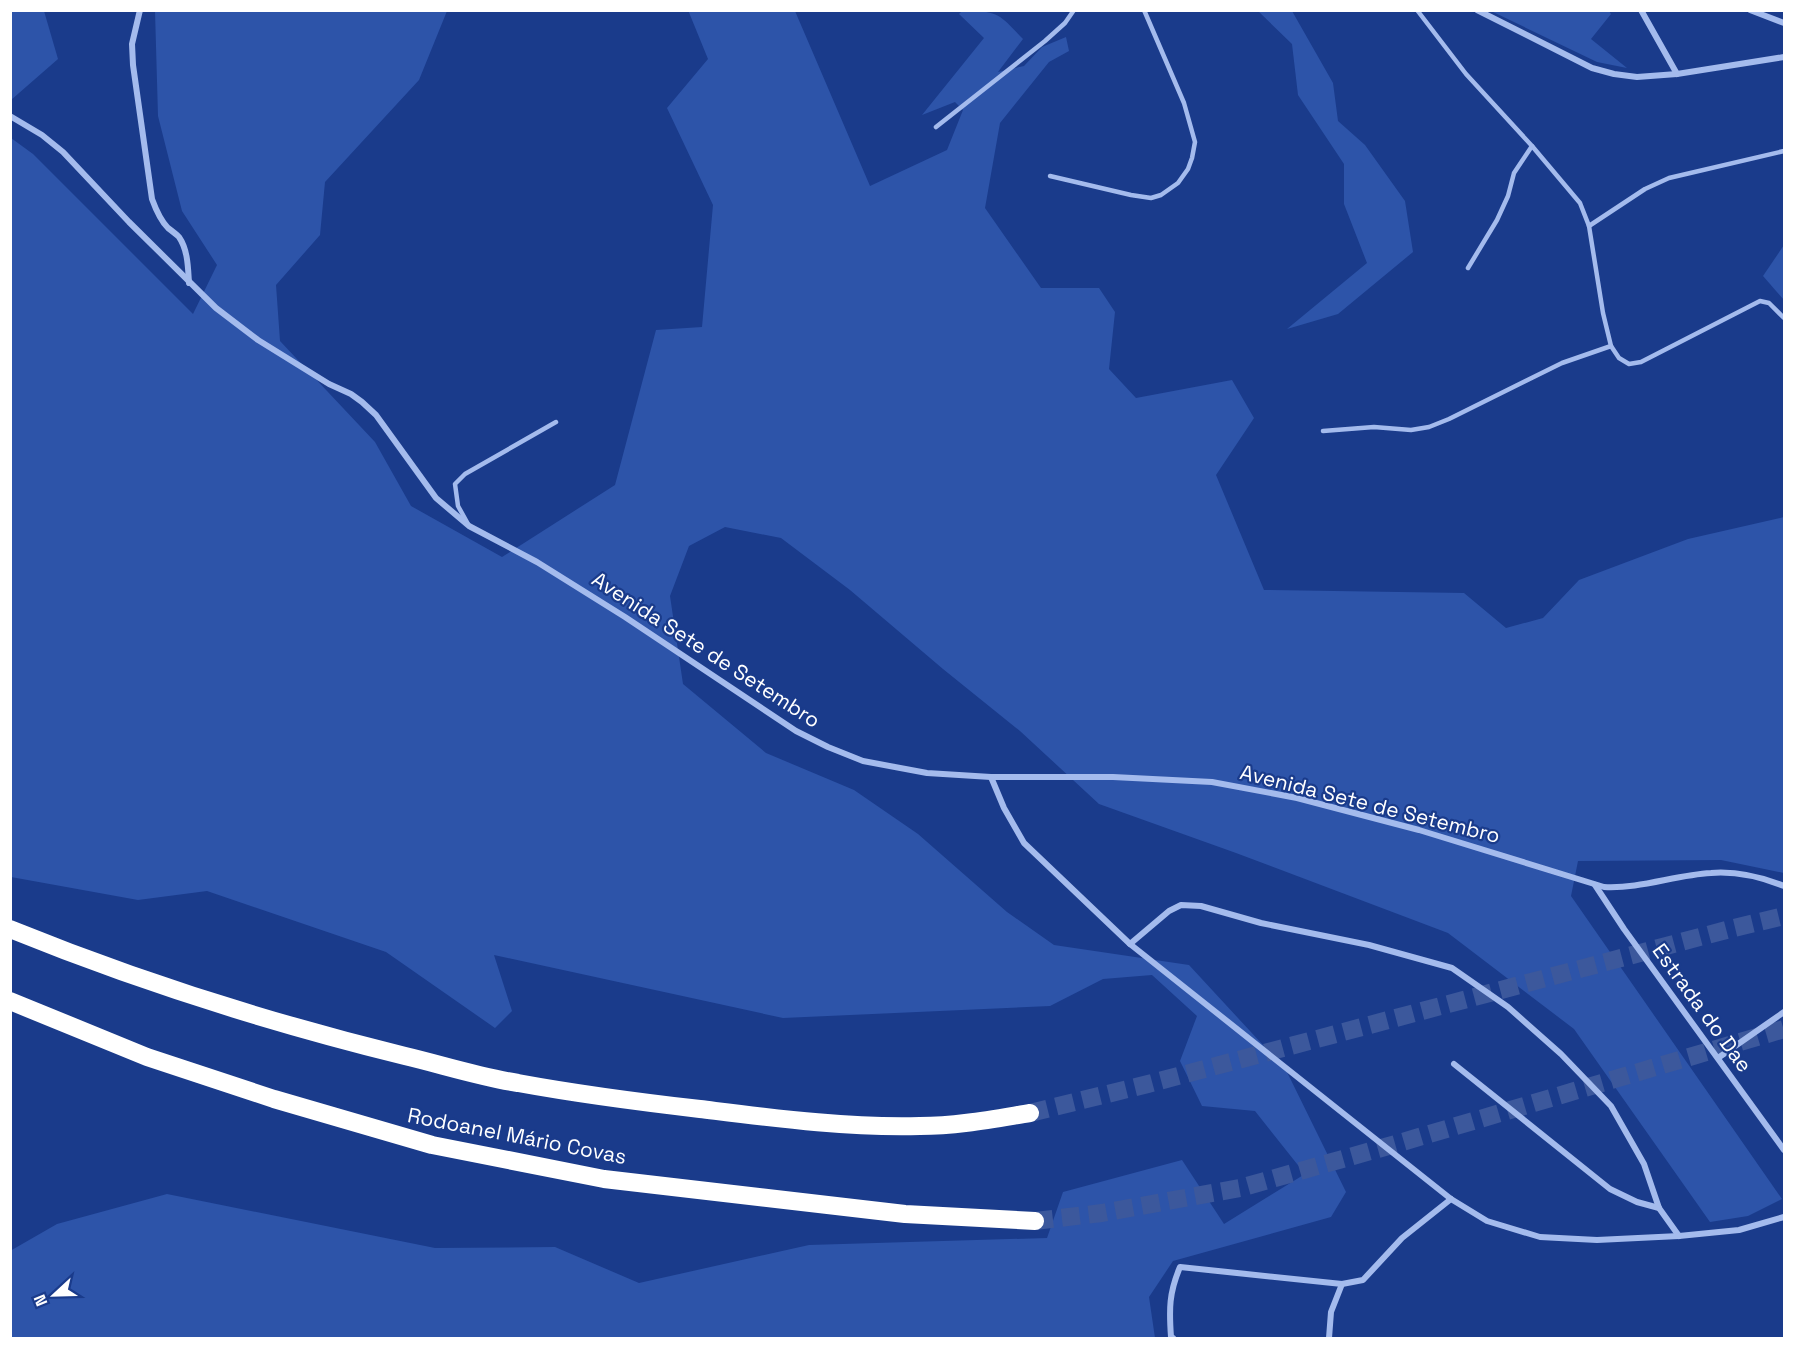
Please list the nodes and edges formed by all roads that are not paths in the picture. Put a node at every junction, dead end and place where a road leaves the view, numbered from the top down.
1 (140, 10) edge
2 (1074, 10) edge
3 (1144, 10) edge
4 (1417, 10) edge
5 (1477, 10) edge
6 (1641, 10) edge
7 (1750, 10) edge
8 (1785, 23) edge
9 (1785, 57) edge
10 (1677, 74) junction
11 (10, 116) edge
12 (936, 127) dead end
13 (1532, 147) junction
14 (1785, 151) edge
15 (1050, 176) dead end
16 (1589, 226) junction
17 (1468, 268) dead end
18 (189, 284) junction
19 (1785, 318) edge
20 (1611, 346) junction
21 (556, 422) dead end
22 (1323, 431) dead end
23 (470, 526) junction
24 (991, 777) junction
25 (1594, 884) junction
26 (1785, 886) edge
27 (10, 928) edge
28 (1130, 944) junction
29 (10, 1001) edge
30 (1785, 1012) edge
31 (1718, 1058) junction
32 (1454, 1064) dead end
33 (1030, 1113) tunnel mouth
34 (1785, 1150) edge
35 (1451, 1199) junction
36 (1659, 1208) junction
37 (1785, 1217) edge
38 (1035, 1221) tunnel mouth
39 (1679, 1236) junction
40 (1342, 1284) junction
41 (1173, 1338) edge
42 (1329, 1338) edge

1 - 18 street
2 - 12 lane
3 - 15 lane
4 - 13 lane
5 - 10 street
6 - 10 street
7 - 8 street
9 - 10 street
11 - 18 street, Avenida Sete de Setembro
13 - 16 lane
13 - 17 lane
14 - 16 lane
16 - 20 lane
18 - 23 street, Avenida Sete de Setembro
19 - 20 lane
20 - 22 lane
21 - 23 lane
23 - 24 street, Avenida Sete de Setembro
24 - 25 street, Avenida Sete de Setembro
24 - 28 street
25 - 26 street, Avenida Sete de Setembro
25 - 31 street, Estrada do Dae
27 - 33 highway
28 - 35 street
28 - 36 street
29 - 38 highway, Rodoanel Mário Covas
30 - 31 street
31 - 34 street, Estrada do Dae
32 - 36 street
35 - 39 street
35 - 40 street
36 - 39 street
37 - 39 street
40 - 41 street
40 - 42 street

